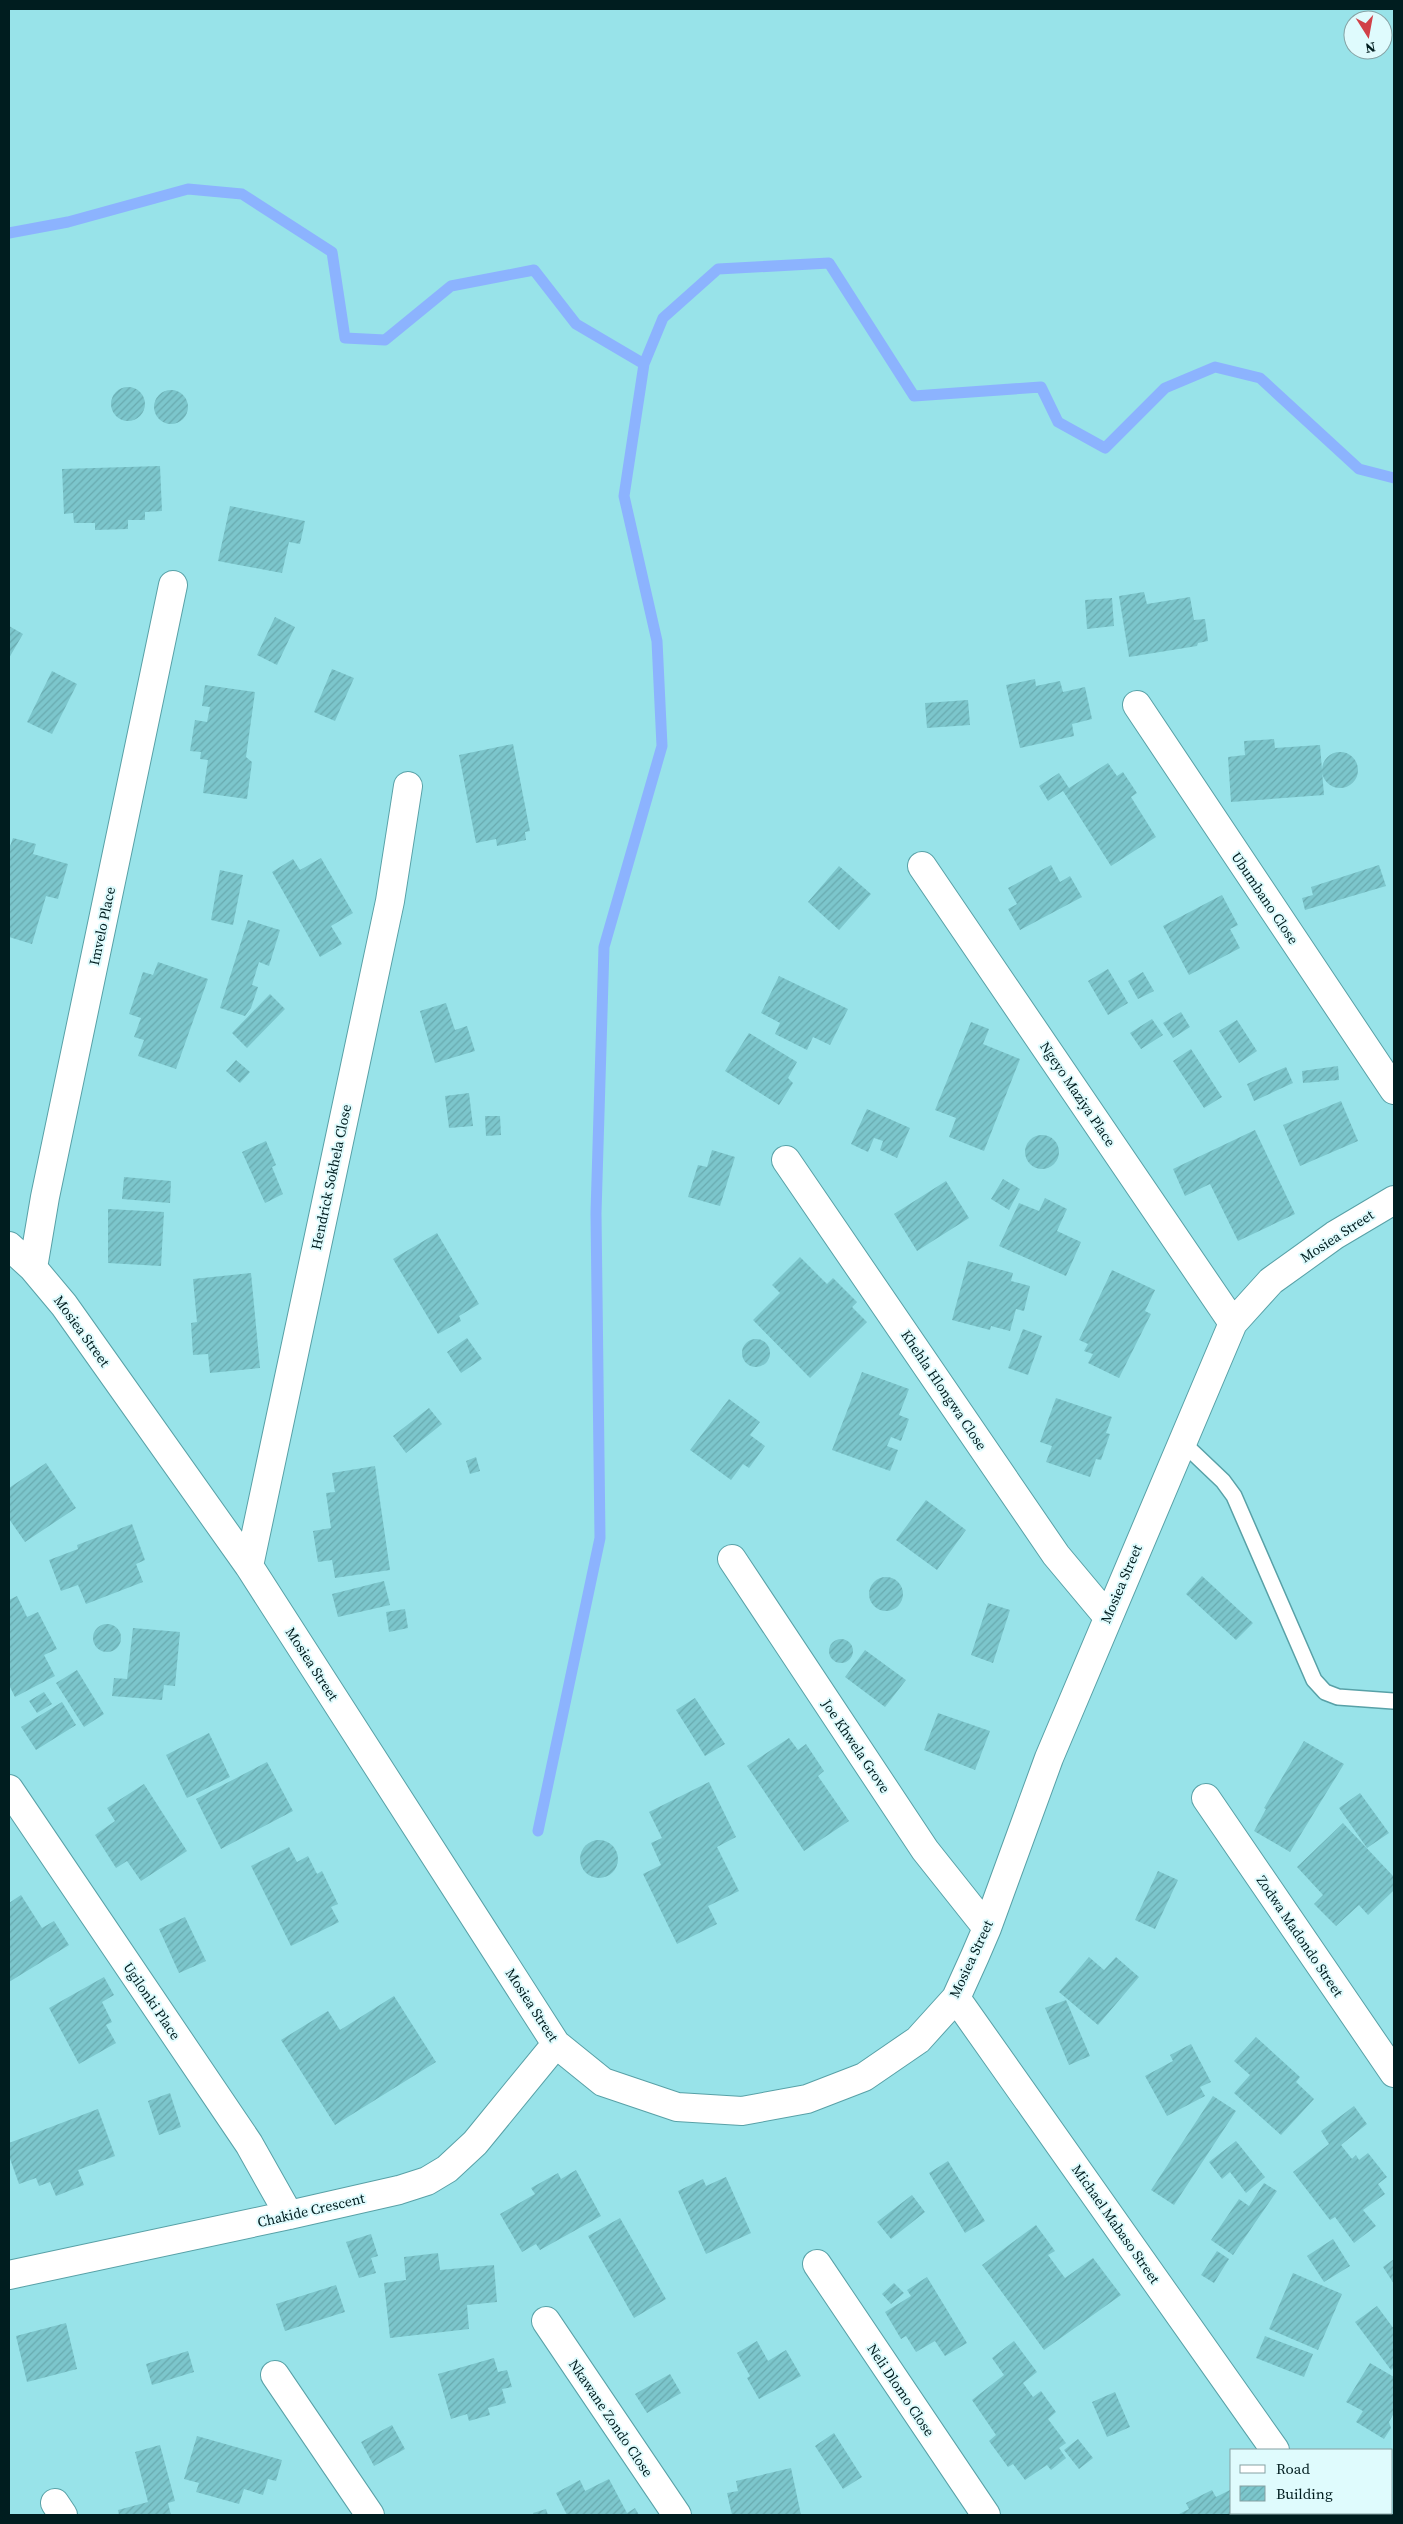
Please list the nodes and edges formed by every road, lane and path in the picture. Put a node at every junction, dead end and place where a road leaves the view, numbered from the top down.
1 (173, 585) dead end
2 (1137, 706) dead end
3 (408, 786) dead end
4 (922, 866) dead end
5 (1394, 1090) edge
6 (786, 1160) dead end
7 (1394, 1200) edge
8 (9, 1246) edge
9 (33, 1268) junction
10 (1233, 1323) junction
11 (1182, 1442) junction
12 (732, 1559) dead end
13 (249, 1566) junction
14 (1107, 1616) junction
15 (1393, 1701) edge
16 (9, 1789) edge
17 (1206, 1798) dead end
18 (987, 1928) junction
19 (956, 1998) junction
20 (556, 2044) junction
21 (1394, 2073) edge
22 (289, 2215) junction
23 (817, 2264) dead end
24 (9, 2275) edge
25 (546, 2321) dead end
26 (275, 2375) dead end
27 (1274, 2449) edge
28 (370, 2515) edge
29 (677, 2515) edge
30 (986, 2515) edge

1 - 9 street, Imvelo Place
2 - 5 street, Ubumbano Close
3 - 13 street, Hendrick Sokhela Close
4 - 10 street, Ngeyo Maziya Place
6 - 14 street, Khehla Hlongwa Close
7 - 10 street, Mosiea Street
8 - 9 street, Mosiea Street
9 - 13 street, Mosiea Street
10 - 11 street, Mosiea Street
11 - 14 street, Mosiea Street
11 - 15 lane
12 - 18 street, Joe Khwela Grove
13 - 20 street, Mosiea Street
14 - 18 street, Mosiea Street
16 - 22 street, Ugilonki Place
17 - 21 street, Zodwa Madondo Street
18 - 19 street, Mosiea Street
19 - 20 street, Mosiea Street
19 - 27 street, Michael Mabaso Street
20 - 22 street, Chakide Crescent
22 - 24 street, Chakide Crescent
23 - 30 street, Neli Dlomo Close
25 - 29 street, Nkawane Zondo Close
26 - 28 street

